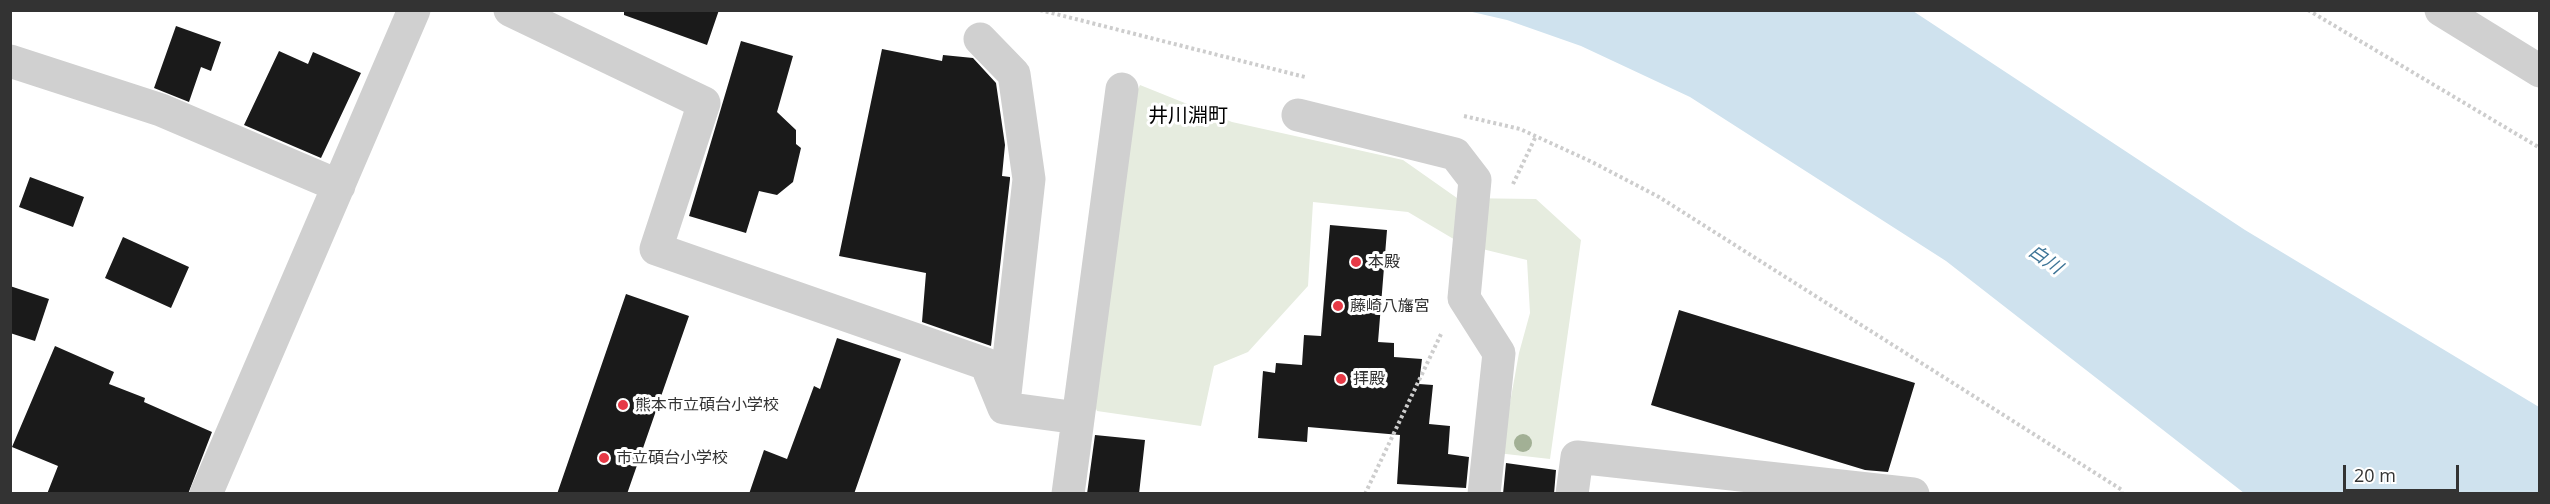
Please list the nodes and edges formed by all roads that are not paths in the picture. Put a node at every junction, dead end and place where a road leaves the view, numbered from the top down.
1 (414, 10) edge
2 (510, 10) edge
3 (2441, 10) edge
4 (980, 39) dead end
5 (10, 61) edge
6 (2540, 71) edge
7 (1122, 89) dead end
8 (1298, 115) dead end
9 (339, 186) junction
10 (1004, 408) junction
11 (1078, 418) junction
12 (207, 494) edge
13 (1068, 494) edge
14 (1484, 494) edge
15 (1572, 494) edge
16 (1913, 494) edge

1 - 9 street
2 - 10 street
3 - 6 street
4 - 10 street
5 - 9 street
7 - 11 street
8 - 14 street
9 - 12 street
10 - 11 street
11 - 13 street
15 - 16 street

